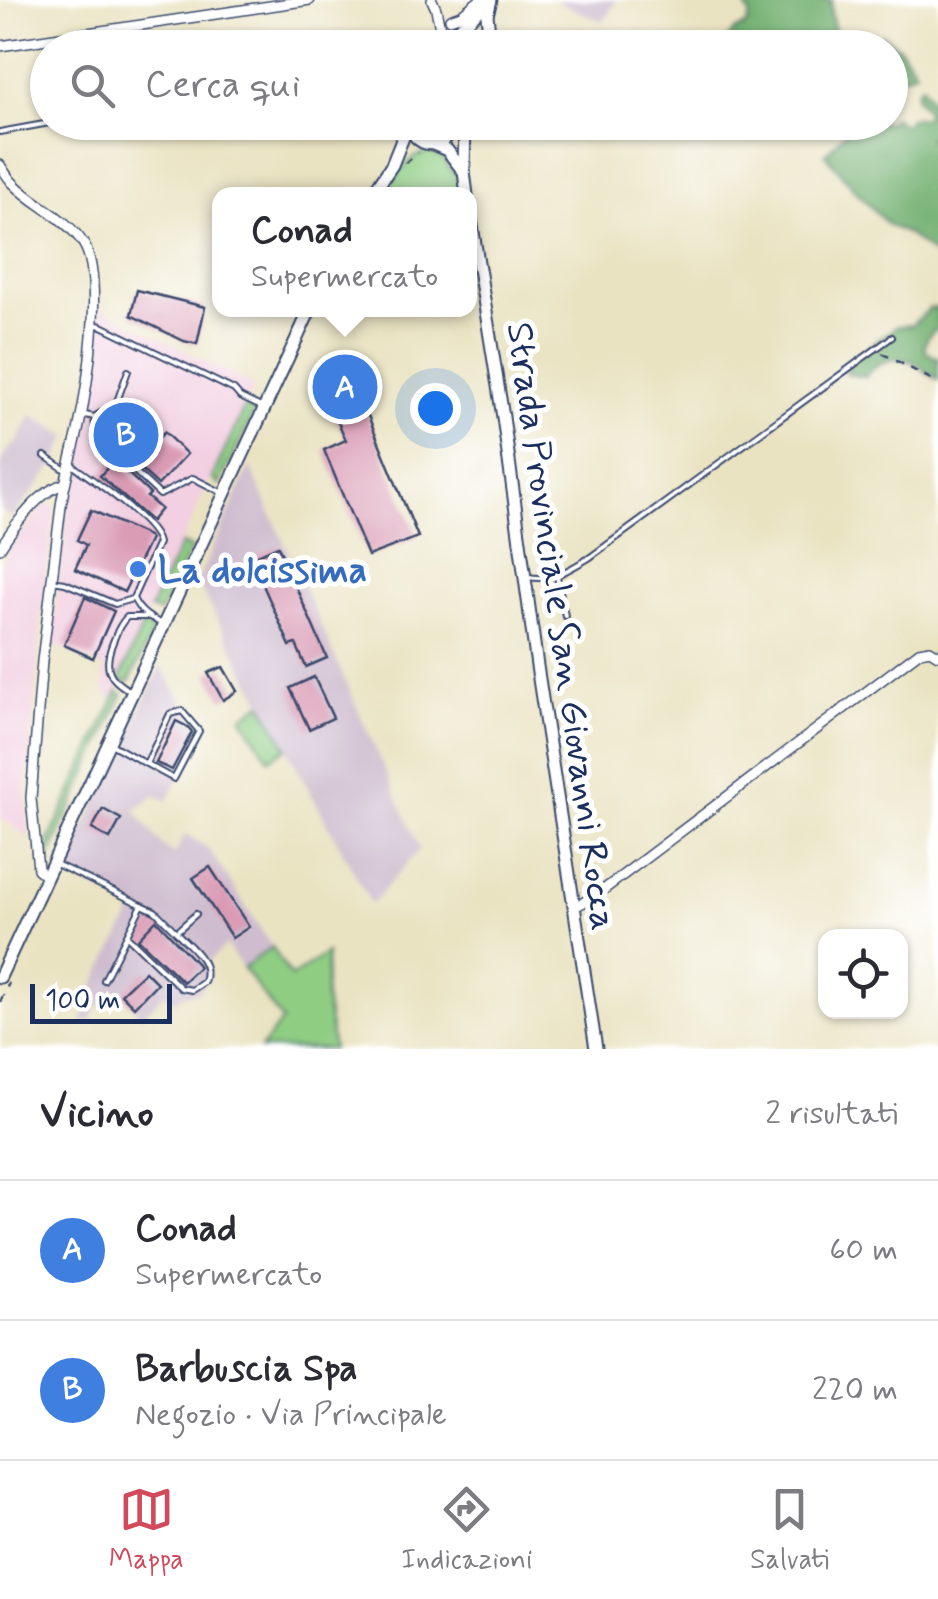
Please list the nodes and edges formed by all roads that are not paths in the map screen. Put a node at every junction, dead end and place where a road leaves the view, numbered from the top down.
1 (310, 0) edge
2 (486, 0) edge
3 (434, 4) edge
4 (450, 19) junction
5 (461, 27) junction
6 (108, 30) edge
7 (439, 30) edge
8 (458, 30) edge
9 (473, 30) edge
10 (489, 30) edge
11 (30, 42) edge
12 (0, 46) edge
13 (30, 127) edge
14 (0, 132) edge
15 (403, 140) edge
16 (419, 140) edge
17 (445, 140) edge
18 (463, 140) edge
19 (426, 146) junction
20 (0, 165) edge
21 (394, 169) junction
22 (464, 172) junction
23 (378, 187) edge
24 (466, 187) edge
25 (477, 256) edge
26 (307, 317) edge
27 (92, 324) junction
28 (892, 338) dead end
29 (128, 372) dead end
30 (263, 408) junction
31 (81, 414) junction
32 (94, 417) junction
33 (44, 456) dead end
34 (68, 467) junction
35 (64, 484) junction
36 (223, 493) junction
37 (0, 548) edge
38 (524, 576) junction
39 (557, 576) junction
40 (52, 581) junction
41 (133, 598) junction
42 (565, 616) dead end
43 (147, 617) junction
44 (162, 624) junction
45 (938, 655) edge
46 (132, 691) junction
47 (108, 742) junction
48 (146, 764) junction
49 (53, 863) junction
50 (46, 877) junction
51 (142, 906) junction
52 (574, 906) junction
53 (196, 914) dead end
54 (176, 932) junction
55 (127, 936) junction
56 (0, 977) edge
57 (104, 980) dead end
58 (596, 1049) edge

1 - 6 street
2 - 4 street
2 - 5 main road
2 - 10 main road
3 - 4 street
3 - 7 street
4 - 5 street
5 - 8 main road
5 - 9 main road
11 - 12 street
13 - 14 lane
15 - 21 main road
16 - 19 main road
17 - 19 main road
18 - 22 main road
19 - 21 main road
19 - 22 main road
20 - 27 street
21 - 23 main road
22 - 24 main road
25 - 38 main road, Strada Provinciale San Giovanni Rocca
26 - 30 main road
27 - 30 lane
27 - 31 street
28 - 39 lane
29 - 32 lane
30 - 36 main road
31 - 32 lane
31 - 34 street
32 - 36 lane
33 - 34 lane
34 - 35 street
34 - 41 lane
35 - 37 street
35 - 40 street
36 - 44 main road
38 - 39 lane
38 - 52 main road, Strada Provinciale San Giovanni Rocca
39 - 42 lane
40 - 41 lane
40 - 50 street
41 - 43 lane
43 - 44 lane
43 - 46 lane
44 - 46 main road
45 - 52 street
46 - 47 main road
47 - 48 lane
47 - 49 main road
48 - 48 lane
49 - 50 main road
49 - 51 lane
50 - 56 main road
51 - 54 lane
51 - 55 lane
52 - 58 main road, Strada Provinciale San Giovanni Rocca
53 - 54 lane
54 - 55 lane
55 - 57 lane

